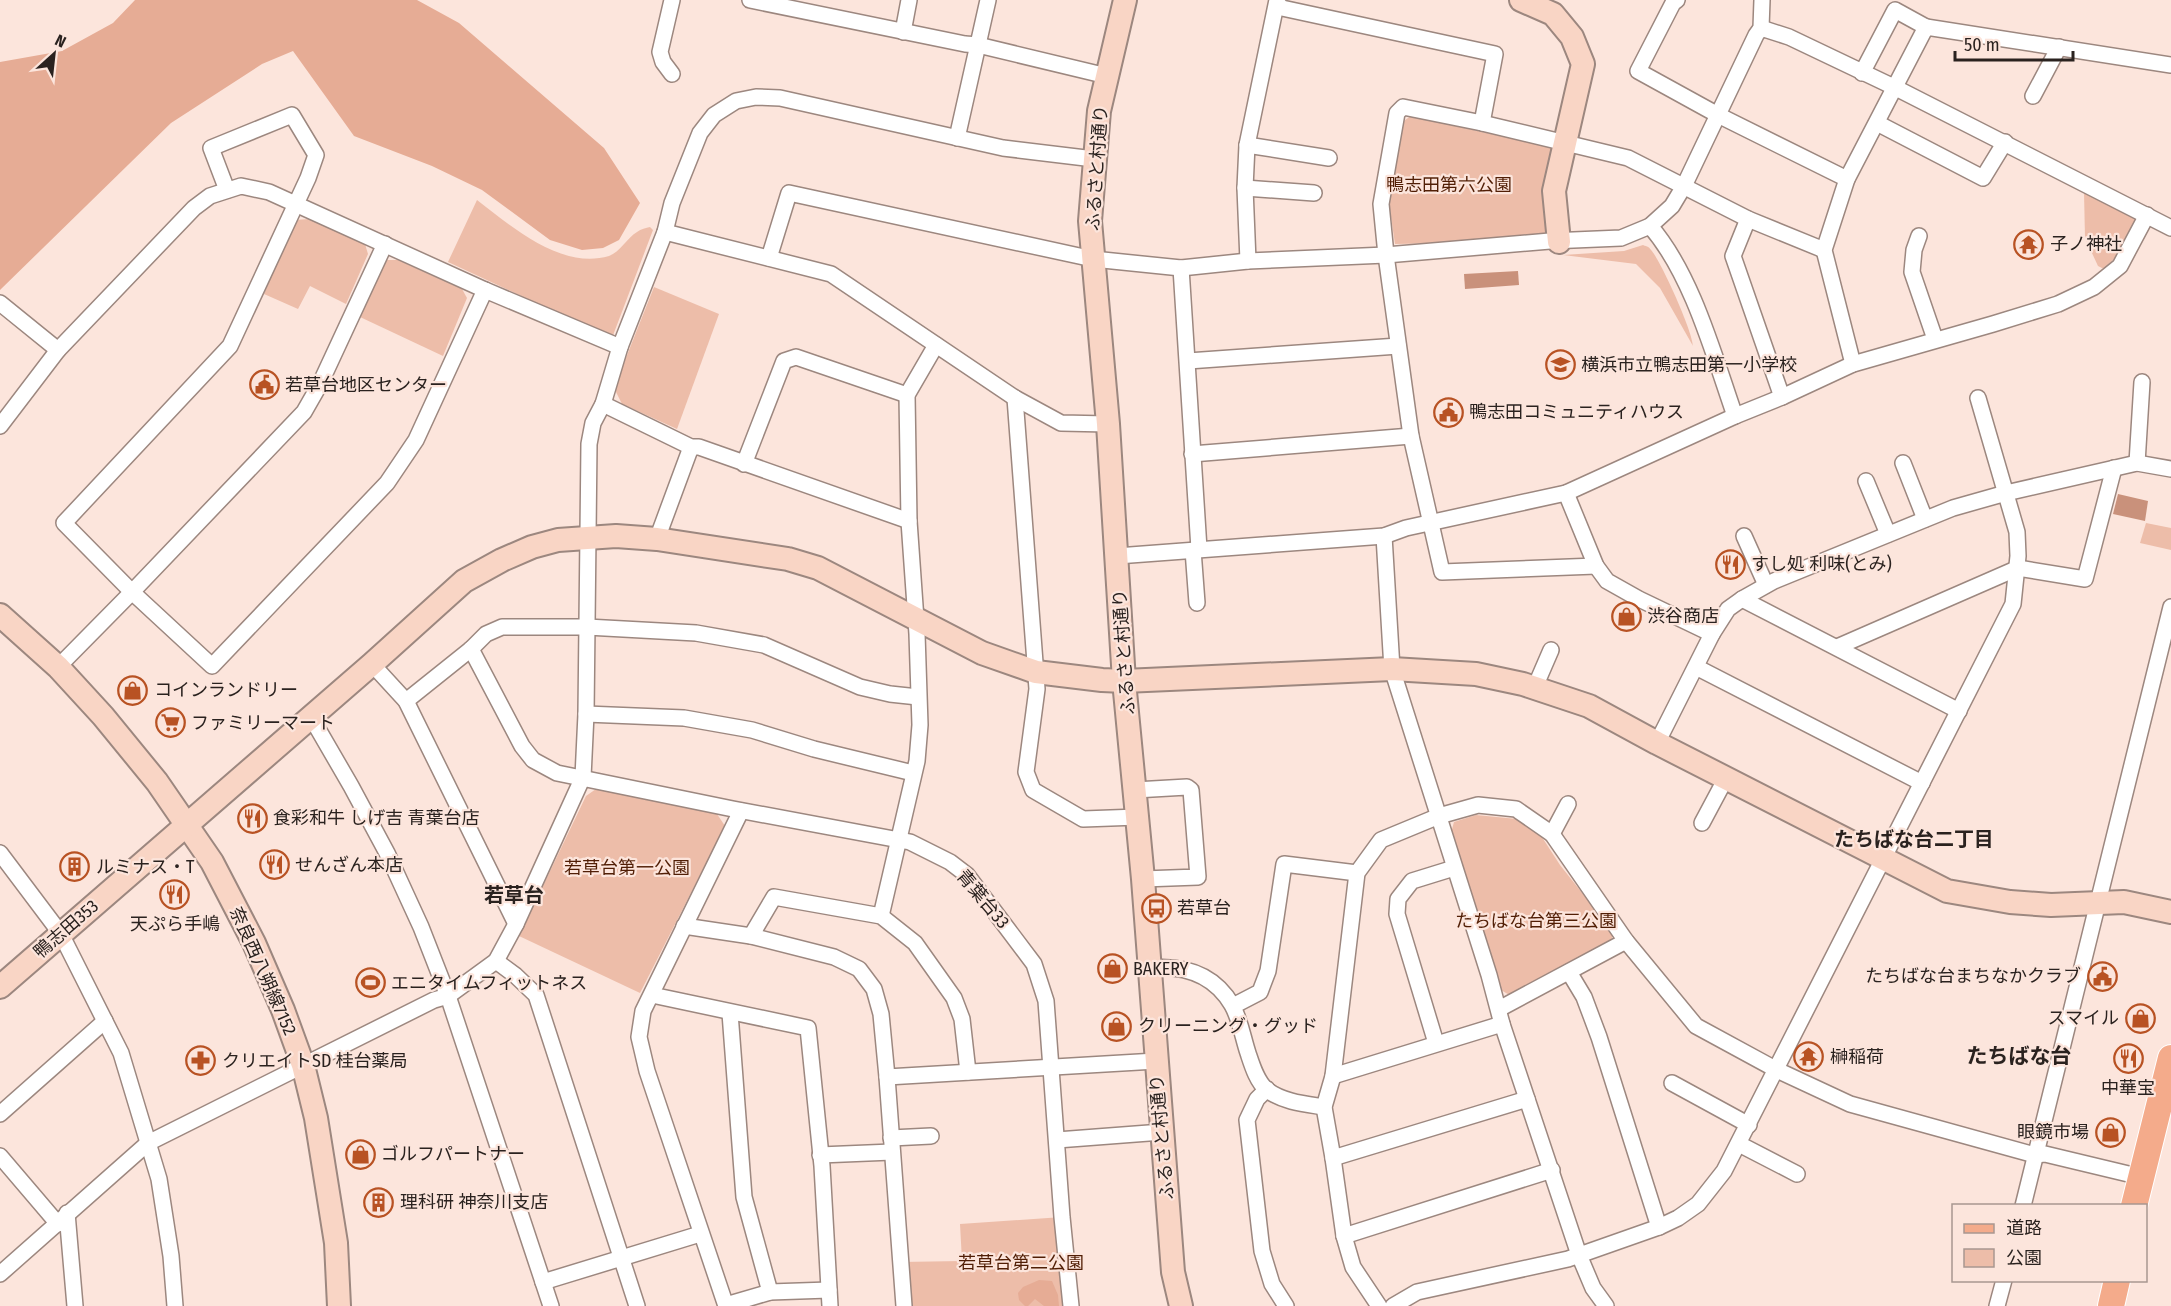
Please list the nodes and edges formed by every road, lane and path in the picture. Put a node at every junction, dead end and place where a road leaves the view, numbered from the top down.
1 (672, 0) edge
2 (750, 0) edge
3 (909, 0) edge
4 (988, 0) edge
5 (1125, 0) edge
6 (1521, 0) edge
7 (1677, 0) edge
8 (1762, 0) edge
9 (1277, 1) edge
10 (1926, 27) junction
11 (1761, 28) junction
12 (903, 32) junction
13 (978, 45) junction
14 (2059, 47) junction
15 (2171, 65) edge
16 (1862, 73) junction
17 (672, 74) dead end
18 (1107, 76) junction
19 (1896, 88) junction
20 (2033, 96) dead end
21 (1718, 116) junction
22 (1482, 123) junction
23 (1876, 123) junction
24 (957, 138) junction
25 (2005, 142) junction
26 (1565, 143) junction
27 (1247, 145) junction
28 (1329, 158) dead end
29 (1094, 159) junction
30 (1847, 179) junction
31 (1684, 186) junction
32 (1245, 188) junction
33 (227, 190) junction
34 (1314, 192) dead end
35 (295, 205) junction
36 (2147, 215) junction
37 (1748, 219) junction
38 (1650, 226) junction
39 (2171, 228) edge
40 (665, 232) junction
41 (1918, 235) dead end
42 (1559, 242) junction
43 (385, 244) junction
44 (1824, 250) junction
45 (1386, 255) junction
46 (769, 258) junction
47 (1093, 259) junction
48 (1248, 261) junction
49 (1180, 268) junction
50 (485, 290) junction
51 (0, 303) edge
52 (1935, 339) junction
53 (936, 345) junction
54 (1398, 346) junction
55 (620, 347) junction
56 (58, 351) junction
57 (1188, 361) junction
58 (1853, 364) junction
59 (2142, 382) dead end
60 (907, 395) junction
61 (1782, 397) junction
62 (1015, 398) junction
63 (1978, 398) dead end
64 (603, 404) junction
65 (5, 410) edge
66 (1735, 416) junction
67 (1108, 424) junction
68 (0, 426) edge
69 (1411, 436) junction
70 (691, 447) junction
71 (1192, 454) junction
72 (1903, 463) dead end
73 (2137, 463) junction
74 (744, 464) junction
75 (2114, 468) junction
76 (2171, 470) edge
77 (1866, 481) dead end
78 (1566, 493) junction
79 (2006, 493) junction
80 (1924, 519) junction
81 (909, 521) junction
82 (1430, 524) junction
83 (1888, 534) junction
84 (1384, 536) junction
85 (1744, 536) dead end
86 (588, 537) junction
87 (657, 539) junction
88 (1196, 550) junction
89 (1117, 556) junction
90 (1596, 566) junction
91 (2018, 568) junction
92 (1766, 585) junction
93 (132, 592) junction
94 (1742, 598) junction
95 (1197, 603) dead end
96 (2171, 607) edge
97 (0, 615) edge
98 (916, 618) junction
99 (587, 627) junction
100 (1712, 634) junction
101 (1837, 647) junction
102 (471, 649) junction
103 (1551, 650) dead end
104 (372, 664) junction
105 (58, 667) junction
106 (1696, 667) junction
107 (1392, 669) junction
108 (1036, 672) junction
109 (1124, 681) junction
110 (1535, 687) junction
111 (918, 697) junction
112 (406, 701) junction
113 (1959, 711) junction
114 (586, 714) junction
115 (311, 717) junction
116 (1657, 743) junction
117 (913, 774) junction
118 (583, 777) junction
119 (1726, 778) junction
120 (1922, 783) junction
121 (1135, 790) junction
122 (1568, 804) dead end
123 (741, 811) junction
124 (1439, 816) junction
125 (1138, 817) junction
126 (1702, 823) dead end
127 (187, 824) junction
128 (1552, 834) junction
129 (900, 841) junction
130 (0, 853) edge
131 (1882, 859) junction
132 (1454, 868) junction
133 (1357, 873) junction
134 (1143, 879) junction
135 (2098, 904) junction
136 (2171, 912) edge
137 (882, 916) junction
138 (516, 924) junction
139 (684, 926) junction
140 (61, 934) junction
141 (751, 936) junction
142 (1626, 941) junction
143 (496, 961) junction
144 (1150, 968) junction
145 (1569, 972) junction
146 (0, 987) edge
147 (652, 995) junction
148 (448, 996) junction
149 (1233, 1006) junction
150 (730, 1012) junction
151 (1500, 1016) junction
152 (105, 1021) junction
153 (1436, 1043) junction
154 (2171, 1058) edge
155 (1156, 1061) junction
156 (303, 1065) junction
157 (1051, 1066) junction
158 (1777, 1070) junction
159 (968, 1072) junction
160 (1333, 1076) junction
161 (887, 1077) junction
162 (1672, 1083) dead end
163 (1267, 1089) junction
164 (1527, 1099) junction
165 (1324, 1107) junction
166 (0, 1114) edge
167 (1749, 1125) junction
168 (1162, 1132) junction
169 (930, 1136) dead end
170 (1057, 1140) junction
171 (148, 1143) junction
172 (1739, 1144) junction
173 (892, 1145) junction
174 (820, 1155) junction
175 (2035, 1155) junction
176 (0, 1156) edge
177 (1333, 1158) junction
178 (1552, 1170) junction
179 (1797, 1174) dead end
180 (2141, 1177) junction
181 (2023, 1204) edge
182 (2134, 1204) edge
183 (63, 1218) junction
184 (1659, 1227) junction
185 (700, 1234) junction
186 (1344, 1236) junction
187 (1579, 1255) junction
188 (622, 1258) junction
189 (0, 1274) edge
190 (543, 1282) junction
191 (2004, 1282) edge
192 (2117, 1282) edge
193 (829, 1290) junction
194 (770, 1292) junction
195 (75, 1306) edge
196 (175, 1306) edge
197 (339, 1306) edge
198 (550, 1306) edge
199 (637, 1306) edge
200 (726, 1306) edge
201 (830, 1306) edge
202 (904, 1306) edge
203 (1071, 1306) edge
204 (1182, 1306) edge
205 (1286, 1306) edge
206 (1379, 1306) edge
207 (1393, 1306) edge
208 (1606, 1306) edge
209 (1997, 1306) edge
210 (2111, 1306) edge

1 - 17 street
2 - 12 street
3 - 12 street
4 - 13 street
5 - 18 street, ふるさと村通り
6 - 26 street
7 - 21 street
8 - 11 street
9 - 22 street
9 - 27 street
10 - 14 street
10 - 16 street
10 - 19 street
11 - 16 street
11 - 21 street
12 - 13 street
13 - 18 street
13 - 24 street
14 - 15 street
14 - 20 street
16 - 19 street
18 - 29 street, ふるさと村通り
19 - 23 street
19 - 25 street
21 - 30 street
21 - 31 street
22 - 26 street
22 - 45 street
23 - 25 street
23 - 30 street
24 - 29 street
24 - 40 street
25 - 36 street
26 - 31 street
26 - 42 street
27 - 28 street
27 - 32 street
29 - 47 street, ふるさと村通り
30 - 44 street
31 - 37 street
31 - 38 street
32 - 34 street
32 - 48 street
33 - 35 street
33 - 35 street
33 - 56 street
35 - 43 street
35 - 93 street
36 - 39 street
36 - 52 street
37 - 44 street
37 - 61 street
38 - 42 street
38 - 66 street
40 - 46 street
40 - 55 street
41 - 52 street
42 - 45 street
43 - 50 street
43 - 93 street
44 - 58 street
45 - 48 street
45 - 54 street
46 - 47 street
46 - 53 street
47 - 49 street
47 - 67 street, ふるさと村通り
48 - 49 street
49 - 57 street
50 - 55 street
50 - 93 street
51 - 56 street
52 - 58 street
53 - 60 street
53 - 62 street
54 - 57 street
54 - 69 street
55 - 64 street
56 - 65 street
57 - 71 street
58 - 61 street
59 - 73 street
60 - 74 street
60 - 81 street
61 - 66 street
62 - 67 street
62 - 108 street
63 - 79 street
64 - 70 street
64 - 86 street
65 - 68 street
66 - 78 street
67 - 89 street, ふるさと村通り
69 - 71 street
69 - 82 street
70 - 74 street
70 - 87 street
71 - 88 street
72 - 80 street
73 - 75 street
73 - 76 street
74 - 81 street
75 - 79 street
75 - 91 street
77 - 83 street
78 - 82 street
78 - 90 street
79 - 80 street
79 - 91 street
80 - 83 street
81 - 98 street
82 - 84 street
82 - 90 street
83 - 92 street
84 - 88 street
84 - 107 street
85 - 92 street
86 - 87 street, 鴨志田353
86 - 99 street
86 - 104 street, 鴨志田353
87 - 98 street, 鴨志田353
88 - 89 street
88 - 95 street
89 - 109 street, ふるさと村通り
90 - 100 street
91 - 101 street
91 - 113 street
92 - 94 street
93 - 105 street
94 - 100 street
94 - 101 street
96 - 135 street
97 - 105 street, 奈良西八朔線7152
98 - 108 street, 鴨志田353
98 - 111 street
99 - 102 street
99 - 111 street
99 - 114 street
100 - 106 street
101 - 113 street
102 - 112 street
102 - 118 street, 青葉台33
103 - 110 street
104 - 112 street
104 - 115 street, 鴨志田353
105 - 127 street, 奈良西八朔線7152
106 - 116 street
106 - 120 street
107 - 109 street, 鴨志田353
107 - 110 street, 鴨志田353
107 - 124 street
108 - 109 street, 鴨志田353
108 - 125 street
109 - 121 street, ふるさと村通り
110 - 116 street, 鴨志田353
111 - 117 street
112 - 138 street
113 - 120 street
114 - 117 street
114 - 118 street
115 - 127 street, 鴨志田353
115 - 148 street
116 - 119 street, 鴨志田353
117 - 129 street
118 - 123 street, 青葉台33
118 - 138 street
119 - 126 street
119 - 131 street, 鴨志田353
120 - 131 street
121 - 125 street, ふるさと村通り
121 - 134 street
122 - 128 street
123 - 129 street, 青葉台33
123 - 139 street
124 - 128 street
124 - 132 street
124 - 133 street
125 - 134 street, ふるさと村通り
127 - 140 street, 鴨志田353 / 鴨志田353
127 - 156 street, 奈良西八朔線7152
128 - 142 street
129 - 137 street
129 - 157 street, 青葉台33
130 - 140 street
131 - 135 street, 鴨志田353
131 - 158 street
132 - 151 street
132 - 153 street
133 - 149 street
133 - 160 street
134 - 144 street, ふるさと村通り
135 - 136 street, 鴨志田353
135 - 175 street
137 - 141 street
137 - 159 street
138 - 143 street
139 - 141 street
139 - 147 street
140 - 146 street, 鴨志田353 / 鴨志田353
140 - 152 street
141 - 161 street
142 - 145 street
142 - 158 street
143 - 148 street
143 - 188 street
144 - 149 street
144 - 155 street, ふるさと村通り
145 - 151 street
145 - 184 street
147 - 150 street
147 - 185 street
148 - 156 street
148 - 190 street
149 - 163 street
150 - 174 street
150 - 194 street
151 - 153 street
151 - 164 street
152 - 166 street
152 - 171 street
153 - 160 street
154 - 180 main road
155 - 157 street
155 - 168 street, ふるさと村通り
156 - 171 street
156 - 197 street, 奈良西八朔線7152
157 - 159 street
157 - 170 street, 青葉台33
158 - 167 street
158 - 175 street
159 - 161 street
160 - 165 street
161 - 173 street
162 - 167 street
163 - 165 street
163 - 205 street
164 - 177 street
164 - 178 street
165 - 177 street
167 - 172 street
168 - 170 street
168 - 204 street, ふるさと村通り
169 - 173 street
170 - 203 street, 青葉台33
171 - 183 street
171 - 196 street
172 - 179 street
172 - 184 street
173 - 174 street
173 - 202 street
174 - 193 street
175 - 180 street
175 - 181 street
176 - 183 street
177 - 186 street
178 - 186 street
178 - 187 street
180 - 182 main road
183 - 189 street
183 - 195 street
184 - 187 street
185 - 188 street
185 - 200 street
186 - 206 street
187 - 207 street
187 - 208 street
188 - 190 street
188 - 199 street
190 - 198 street
191 - 209 street
192 - 210 main road
193 - 194 street
193 - 201 street
194 - 200 street

